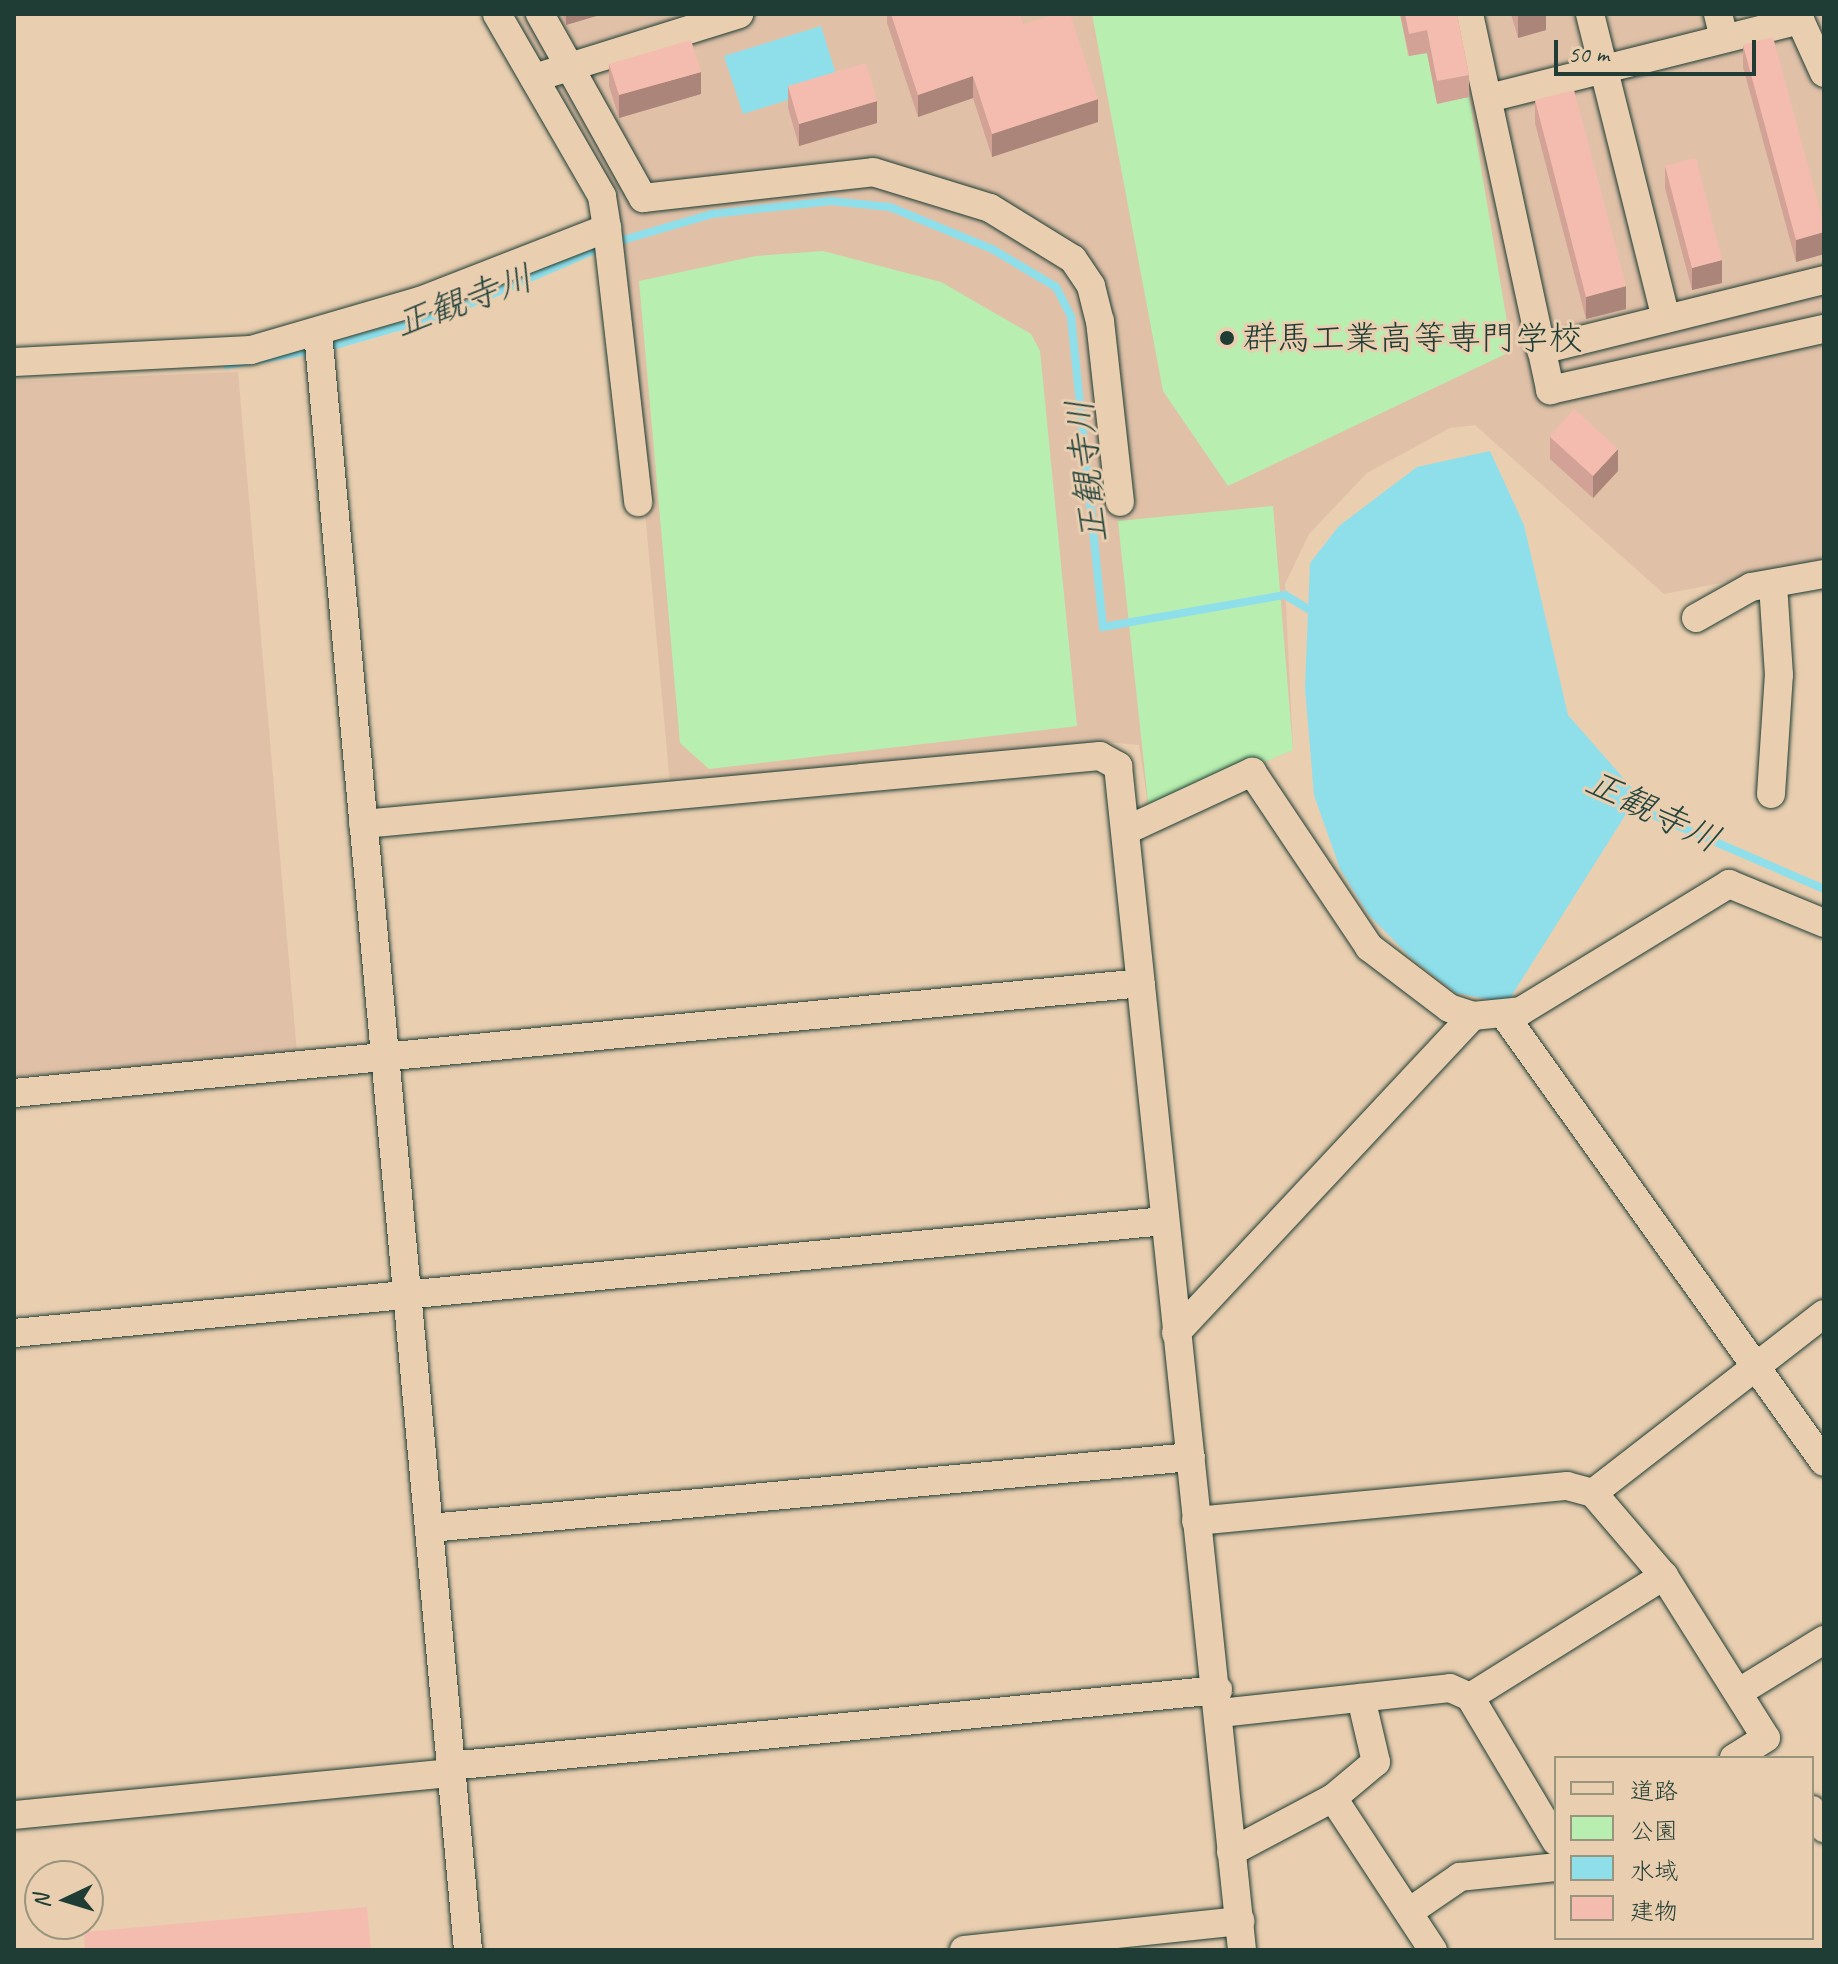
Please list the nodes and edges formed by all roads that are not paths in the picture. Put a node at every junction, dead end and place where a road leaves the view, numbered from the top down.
1 (497, 14) edge
2 (540, 14) edge
3 (739, 14) edge
4 (1469, 14) edge
5 (1590, 14) edge
6 (1721, 26) edge
7 (572, 65) junction
8 (1604, 67) junction
9 (1824, 73) edge
10 (534, 78) junction
11 (1489, 98) junction
12 (607, 228) junction
13 (1824, 280) edge
14 (1666, 319) junction
15 (1824, 329) edge
16 (318, 333) junction
17 (1541, 350) junction
18 (14, 362) edge
19 (638, 502) dead end
20 (1120, 502) dead end
21 (1824, 574) edge
22 (1773, 585) junction
23 (1696, 618) dead end
24 (1771, 794) dead end
25 (363, 824) junction
26 (1129, 829) junction
27 (1824, 923) edge
28 (1141, 983) junction
29 (1473, 1016) junction
30 (1505, 1016) junction
31 (387, 1058) junction
32 (14, 1093) edge
33 (1165, 1221) junction
34 (411, 1293) junction
35 (1824, 1314) edge
36 (14, 1333) edge
37 (1176, 1333) junction
38 (1754, 1364) junction
39 (1191, 1457) junction
40 (1824, 1462) edge
41 (1593, 1493) junction
42 (1196, 1521) junction
43 (430, 1528) junction
44 (1664, 1576) junction
45 (1824, 1640) edge
46 (1739, 1692) junction
47 (1470, 1697) junction
48 (1361, 1698) junction
49 (1219, 1701) junction
50 (1773, 1748) edge
51 (1742, 1756) edge
52 (450, 1769) junction
53 (1333, 1798) junction
54 (14, 1815) edge
55 (1554, 1838) edge
56 (1231, 1852) junction
57 (1554, 1867) edge
58 (1409, 1912) junction
59 (1240, 1921) junction
60 (468, 1950) edge
61 (964, 1950) edge
62 (1242, 1950) edge
63 (1433, 1950) edge

1 - 10 street
2 - 7 street
3 - 7 street
4 - 11 street
5 - 8 street
6 - 8 street
6 - 9 street
7 - 10 street
7 - 20 street
8 - 11 street
8 - 14 street
10 - 12 street
11 - 17 street
12 - 16 street
12 - 19 street
13 - 14 street
14 - 17 street
15 - 17 street
16 - 18 street
16 - 25 street
21 - 22 street
22 - 23 street
22 - 24 street
25 - 26 street
25 - 31 street
26 - 28 street
26 - 29 street
27 - 30 street
28 - 31 street
28 - 33 street
29 - 30 street
29 - 37 street
30 - 38 street
31 - 32 street
31 - 34 street
33 - 34 street
33 - 37 street
34 - 36 street
34 - 43 street
35 - 38 street
37 - 39 street
38 - 40 street
38 - 41 street
39 - 42 street
39 - 43 street
41 - 42 street
41 - 44 street
42 - 49 street
43 - 52 street
44 - 46 street
44 - 47 street
45 - 46 street
46 - 50 street
47 - 48 street
47 - 55 street
48 - 49 street
48 - 53 street
49 - 52 street
49 - 56 street
50 - 51 street
52 - 54 street
52 - 60 street
53 - 56 street
53 - 58 street
56 - 59 street
57 - 58 street
58 - 63 street
59 - 61 street
59 - 62 street

